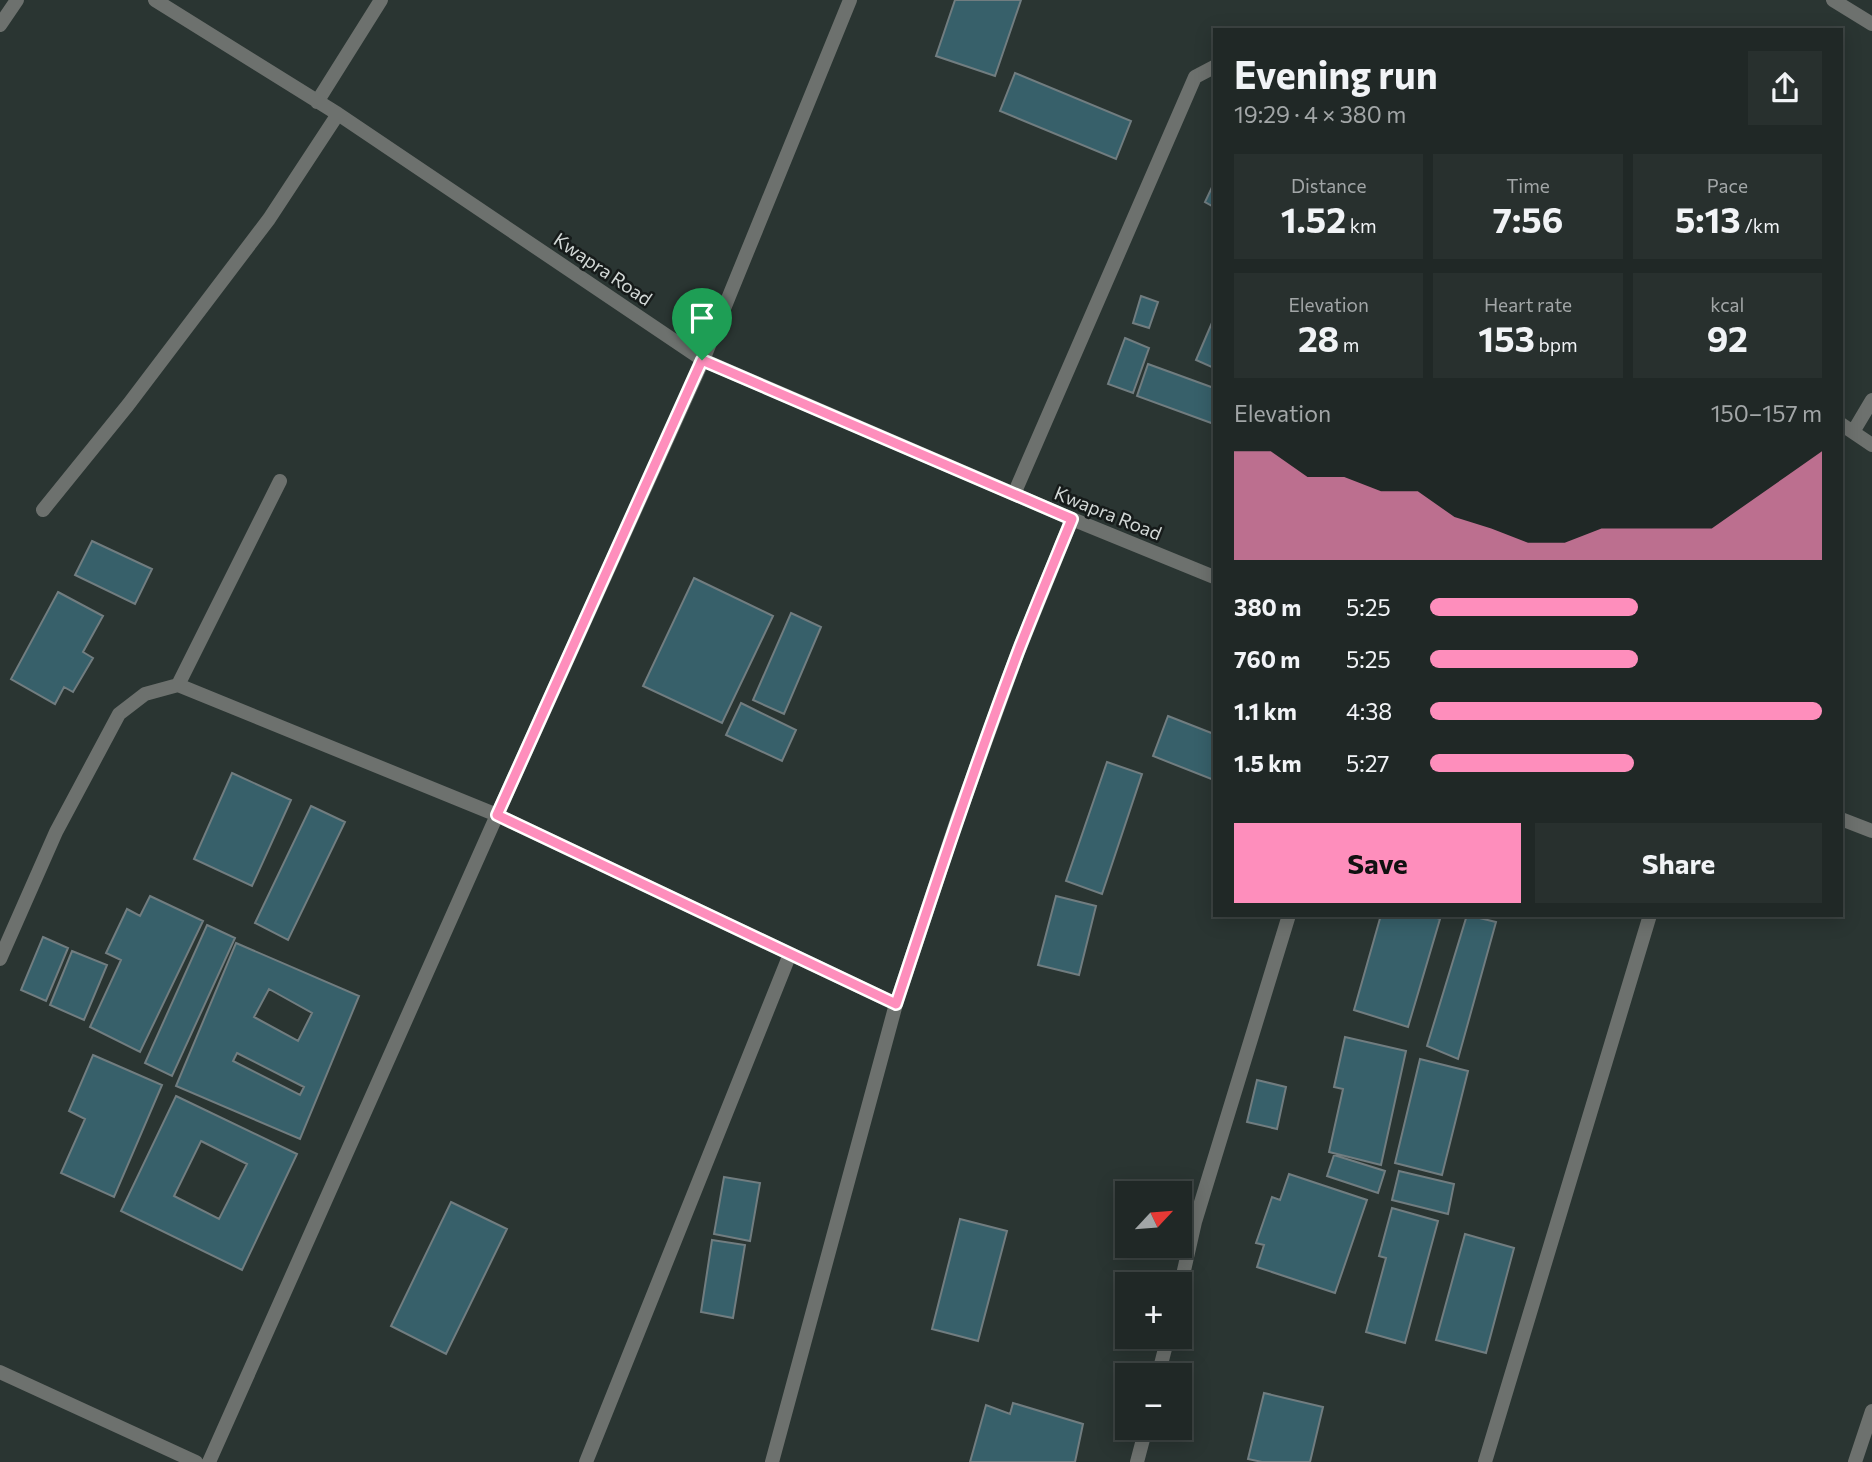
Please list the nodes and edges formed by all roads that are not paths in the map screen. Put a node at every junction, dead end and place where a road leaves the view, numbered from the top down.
1 (18, 0) edge
2 (155, 0) edge
3 (381, 0) edge
4 (850, 0) edge
5 (1833, 0) edge
6 (0, 24) edge
7 (1872, 24) edge
8 (1213, 68) edge
9 (317, 102) junction
10 (338, 114) junction
11 (702, 360) junction
12 (1872, 400) edge
13 (1847, 428) edge
14 (1872, 445) edge
15 (280, 481) dead end
16 (1014, 494) junction
17 (43, 510) dead end
18 (1072, 519) junction
19 (1213, 578) edge
20 (178, 685) junction
21 (497, 815) junction
22 (1843, 820) edge
23 (1872, 831) edge
24 (1288, 917) edge
25 (1649, 917) edge
26 (790, 954) junction
27 (0, 958) edge
28 (896, 1004) junction
29 (1184, 1272) edge
30 (0, 1372) edge
31 (1872, 1411) edge
32 (1143, 1440) edge
33 (196, 1462) edge
34 (209, 1462) edge
35 (586, 1462) edge
36 (772, 1462) edge
37 (1137, 1462) edge
38 (1485, 1462) edge
39 (1854, 1462) edge

1 - 6 street
2 - 9 street, Kwapra Road
3 - 9 street
4 - 11 street
5 - 7 street
8 - 16 street
9 - 10 street, Kwapra Road
10 - 11 street, Kwapra Road
10 - 17 street
11 - 16 street, Kwapra Road
11 - 21 street
12 - 13 street
13 - 14 street
15 - 20 street
16 - 18 street, Kwapra Road
18 - 19 street, Kwapra Road
18 - 28 street
20 - 21 street
20 - 27 street
21 - 26 street
21 - 34 street
22 - 23 street
24 - 29 street
25 - 38 street
26 - 28 street
26 - 35 street
28 - 36 street
30 - 33 street
31 - 39 street
32 - 37 street

